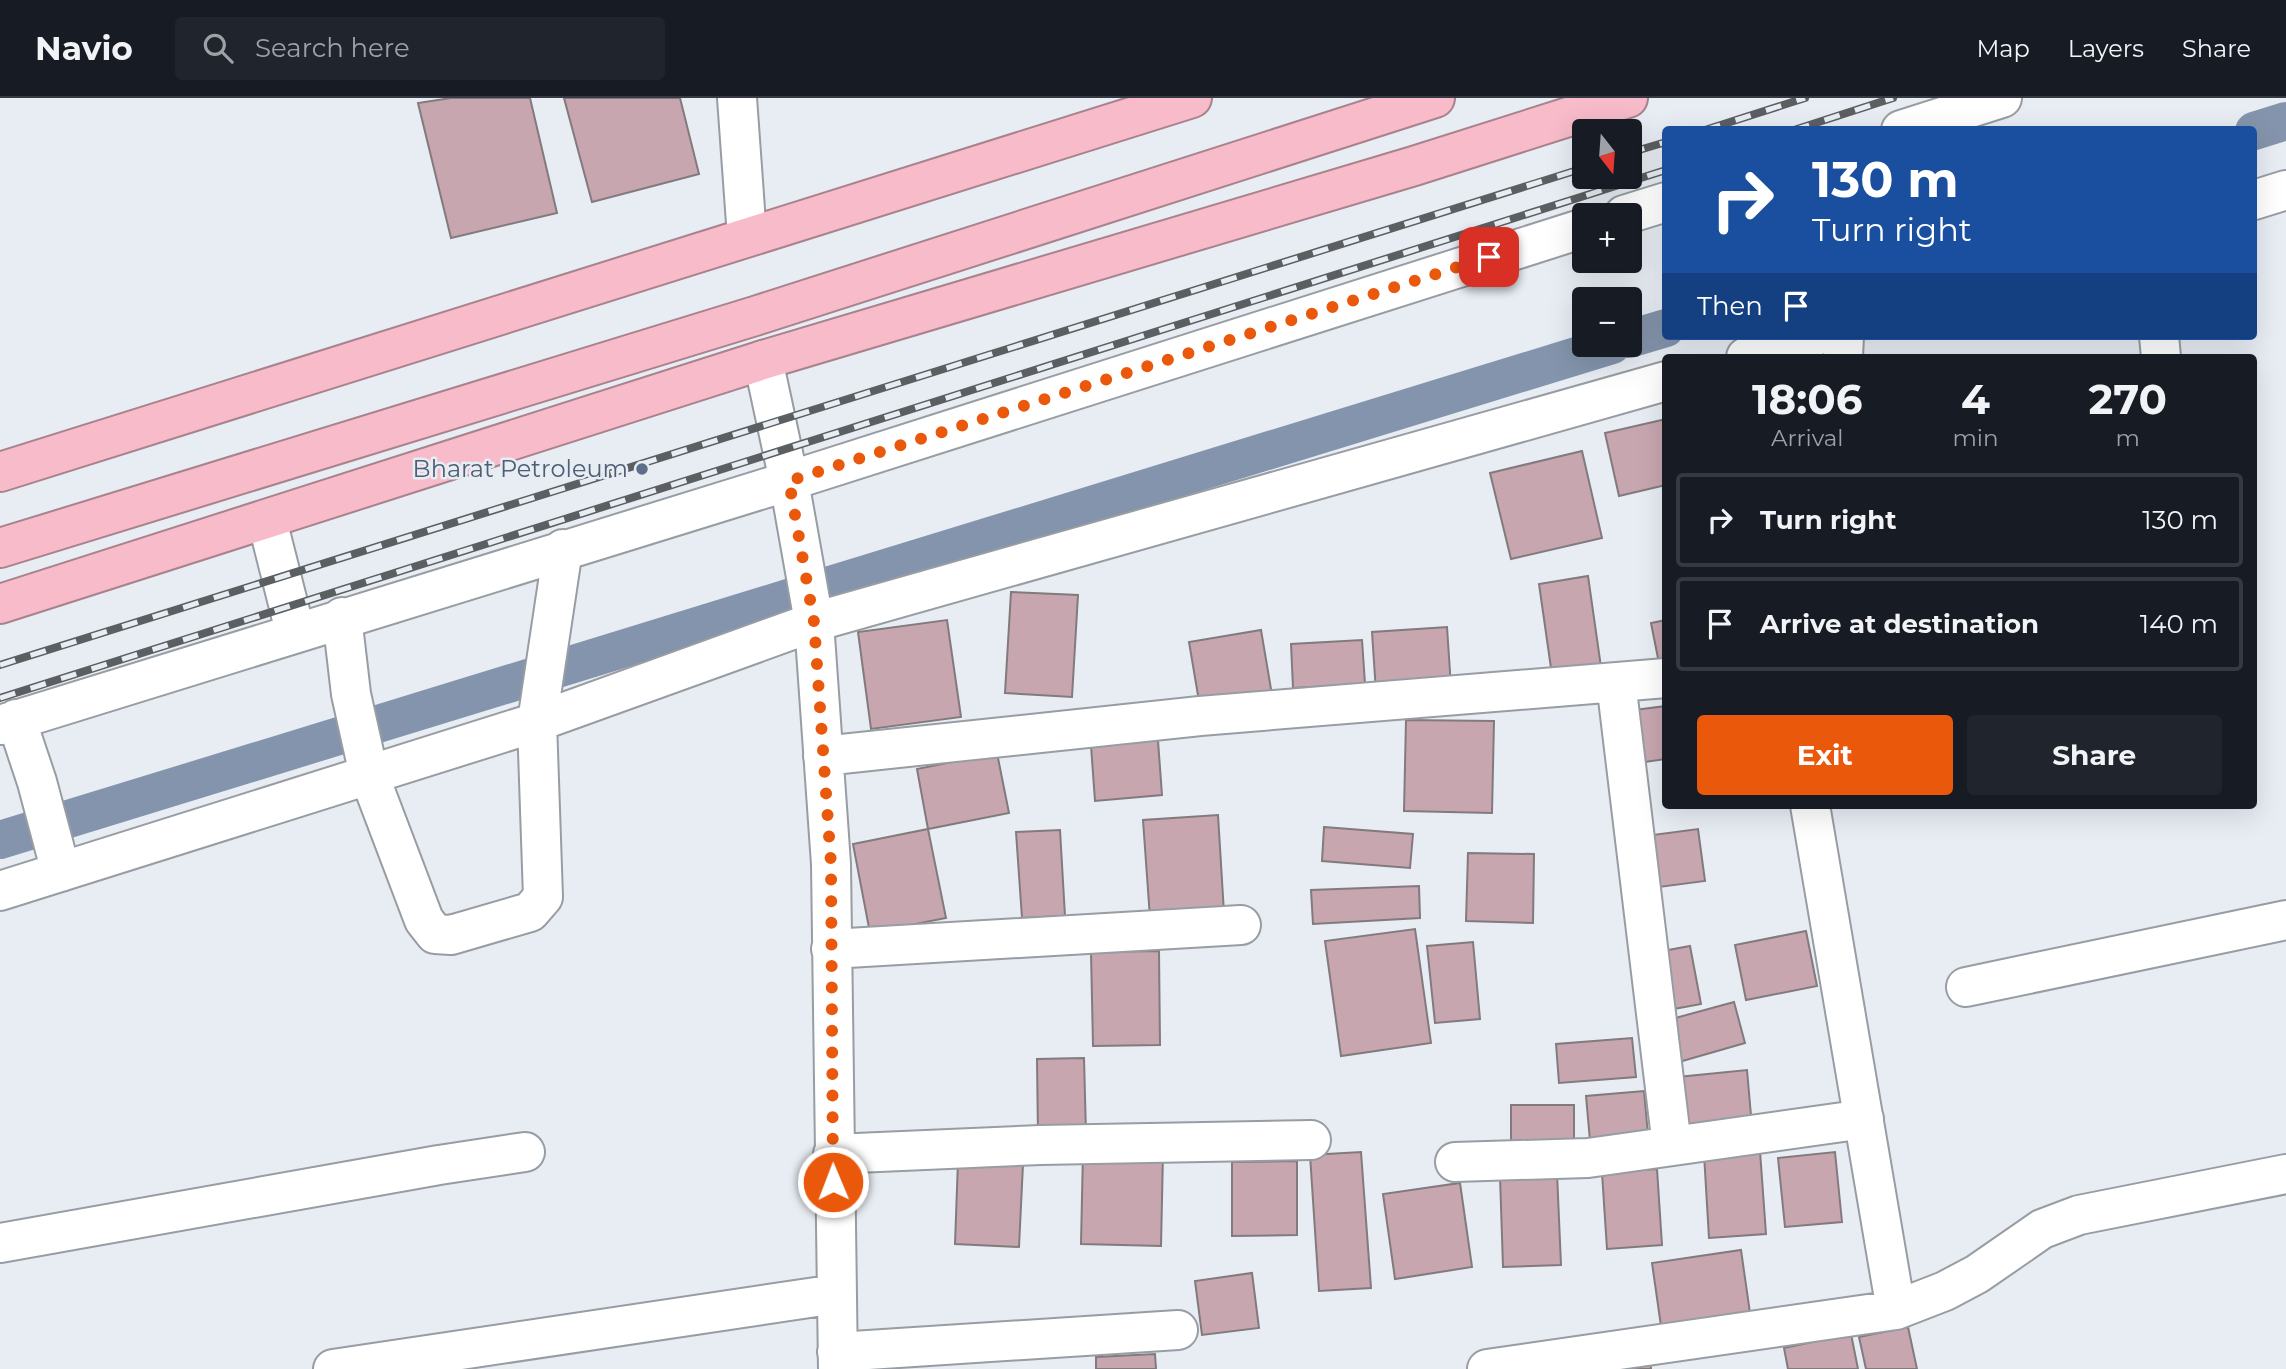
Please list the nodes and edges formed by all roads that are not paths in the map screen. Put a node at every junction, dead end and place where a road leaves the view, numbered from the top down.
1 (737, 98) edge
2 (1192, 98) edge
3 (1435, 98) edge
4 (1628, 98) edge
5 (2002, 98) edge
6 (1913, 126) edge
7 (2286, 190) edge
8 (2257, 199) edge
9 (1662, 203) edge
10 (1642, 209) edge
11 (1572, 232) edge
12 (747, 237) junction
13 (1803, 340) edge
14 (1756, 354) edge
15 (763, 360) junction
16 (1662, 382) edge
17 (0, 472) edge
18 (789, 481) junction
19 (267, 520) junction
20 (0, 548) edge
21 (563, 549) junction
22 (0, 604) edge
23 (813, 616) junction
24 (342, 617) junction
25 (295, 631) junction
26 (1662, 678) edge
27 (1616, 682) junction
28 (8, 722) edge
29 (537, 722) junction
30 (823, 756) junction
31 (368, 766) junction
32 (1811, 809) edge
33 (58, 858) junction
34 (0, 891) edge
35 (2286, 920) edge
36 (1241, 925) dead end
37 (831, 949) junction
38 (1966, 987) dead end
39 (1864, 1119) junction
40 (1311, 1140) dead end
41 (1672, 1146) junction
42 (525, 1153) dead end
43 (832, 1154) junction
44 (1455, 1162) dead end
45 (2286, 1174) edge
46 (0, 1243) edge
47 (836, 1294) junction
48 (1896, 1310) junction
49 (1178, 1330) dead end
50 (837, 1360) edge
51 (333, 1369) edge
52 (1487, 1369) edge

1 - 12 street
2 - 12 highway
3 - 20 highway
4 - 15 highway
5 - 6 street
7 - 8 street
9 - 10 street
11 - 18 street
12 - 17 highway
13 - 14 street
15 - 18 street
15 - 19 highway
16 - 23 street
18 - 21 street
18 - 23 street
19 - 22 highway
19 - 25 street
21 - 24 street
21 - 29 street
23 - 29 street
23 - 30 street
24 - 25 street
24 - 31 street
25 - 28 street
26 - 27 street
27 - 30 street
27 - 41 street
28 - 33 street
29 - 31 street
29 - 31 street
30 - 37 street
31 - 33 street
32 - 39 street
33 - 34 street
35 - 38 street
36 - 37 street
37 - 43 street
39 - 41 street
39 - 48 street
40 - 43 street
41 - 44 street
42 - 46 street
43 - 47 street
45 - 48 street
47 - 50 street
47 - 51 street
48 - 52 street
49 - 50 street

